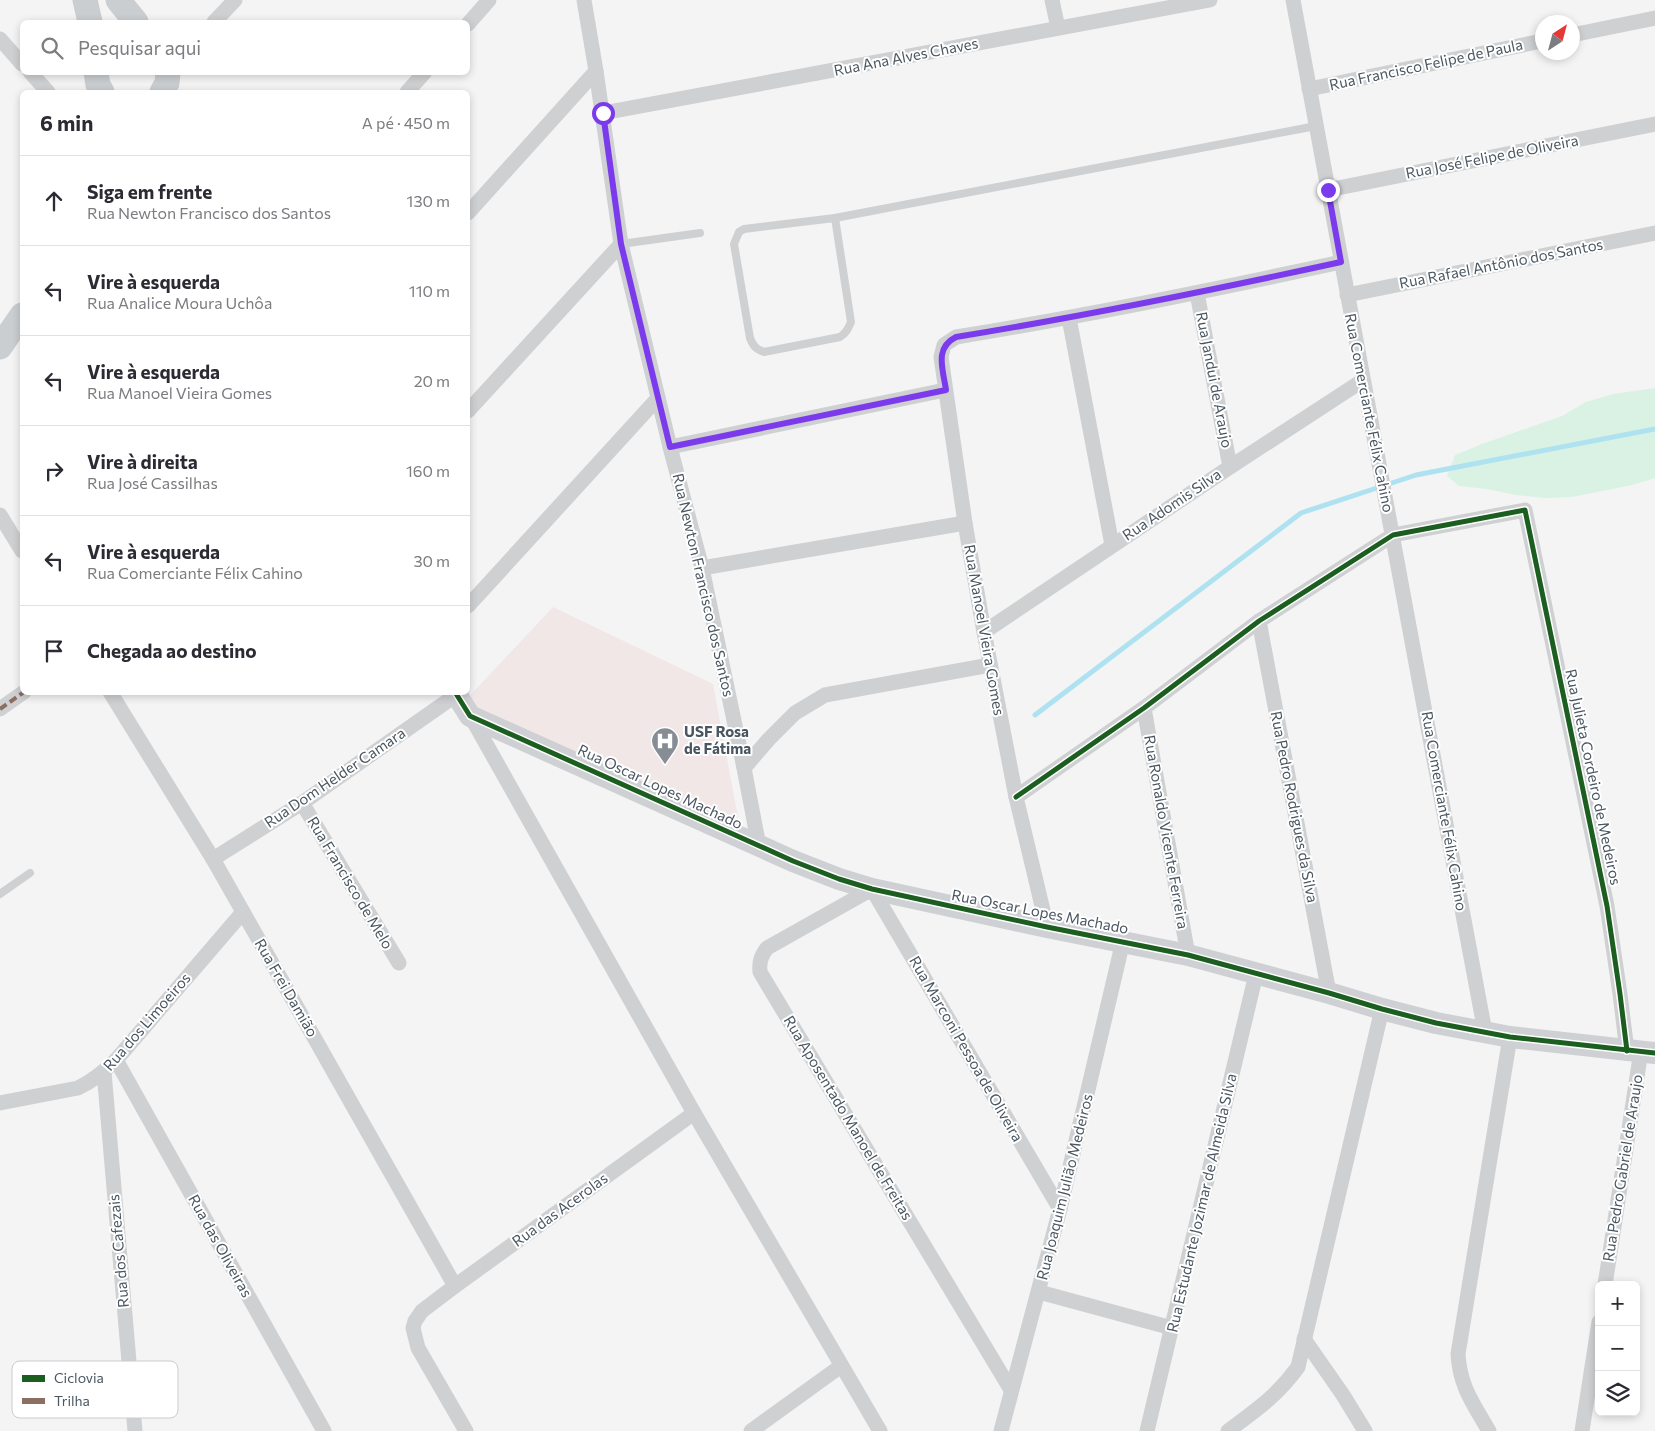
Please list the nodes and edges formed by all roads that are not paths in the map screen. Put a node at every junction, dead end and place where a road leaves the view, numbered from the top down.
1 (85, 0) edge
2 (118, 0) edge
3 (235, 0) edge
4 (489, 0) edge
5 (584, 0) edge
6 (1052, 0) edge
7 (1210, 0) edge
8 (1293, 0) edge
9 (1655, 18) edge
10 (90, 20) edge
11 (134, 20) edge
12 (216, 20) edge
13 (470, 22) edge
14 (1058, 28) junction
15 (1580, 33) edge
16 (1535, 42) edge
17 (3, 49) edge
18 (20, 62) edge
19 (596, 71) junction
20 (33, 75) edge
21 (422, 75) edge
22 (1309, 89) junction
23 (46, 90) edge
24 (409, 90) edge
25 (603, 113) junction
26 (1655, 124) edge
27 (1316, 126) junction
28 (1328, 190) junction
29 (470, 211) edge
30 (835, 218) junction
31 (700, 233) dead end
32 (1655, 233) edge
33 (621, 244) junction
34 (1341, 262) junction
35 (1198, 294) junction
36 (1347, 295) junction
37 (20, 318) edge
38 (1069, 318) junction
39 (0, 347) edge
40 (1362, 381) junction
41 (946, 390) junction
42 (658, 398) junction
43 (470, 409) edge
44 (670, 447) junction
45 (1230, 467) junction
46 (0, 515) edge
47 (965, 523) junction
48 (1393, 535) junction
49 (1112, 545) junction
50 (20, 548) edge
51 (702, 568) junction
52 (470, 604) edge
53 (1259, 621) junction
54 (984, 632) junction
55 (990, 665) junction
56 (20, 695) edge
57 (112, 695) edge
58 (455, 695) edge
59 (457, 695) edge
60 (1144, 708) junction
61 (0, 709) edge
62 (470, 716) junction
63 (744, 768) junction
64 (1016, 797) junction
65 (302, 803) junction
66 (759, 846) junction
67 (213, 859) junction
68 (30, 873) dead end
69 (872, 889) junction
70 (0, 894) edge
71 (243, 912) junction
72 (1047, 927) junction
73 (1123, 941) junction
74 (1188, 955) junction
75 (399, 963) dead end
76 (1256, 974) junction
77 (1329, 993) junction
78 (1382, 1010) junction
79 (1485, 1032) junction
80 (1510, 1037) junction
81 (1641, 1052) edge
82 (116, 1060) junction
83 (104, 1072) junction
84 (0, 1103) edge
85 (694, 1112) junction
86 (1060, 1209) junction
87 (1606, 1281) edge
88 (455, 1286) junction
89 (1039, 1292) junction
90 (1598, 1326) edge
91 (1172, 1328) junction
92 (1304, 1339) junction
93 (129, 1361) edge
94 (841, 1366) junction
95 (1011, 1390) junction
96 (134, 1418) edge
97 (135, 1431) edge
98 (324, 1431) edge
99 (466, 1431) edge
100 (751, 1431) edge
101 (880, 1431) edge
102 (1001, 1431) edge
103 (1147, 1431) edge
104 (1228, 1431) edge
105 (1365, 1431) edge
106 (1490, 1431) edge
107 (1582, 1431) edge

1 - 10 main road
2 - 11 main road
3 - 12 street
4 - 13 street
5 - 19 street, Rua Newton Francisco dos Santos
6 - 14 street
7 - 14 street, Rua Ana Alves Chaves
8 - 22 street, Rua Comerciante Félix Cahino
9 - 15 street
14 - 25 street, Rua Ana Alves Chaves
16 - 22 street, Rua Francisco Felipe de Paula
17 - 18 street
19 - 25 street, Rua Newton Francisco dos Santos
19 - 29 street
20 - 23 street
21 - 24 street
22 - 27 street, Rua Comerciante Félix Cahino
25 - 33 street, Rua Newton Francisco dos Santos
26 - 28 street, Rua José Felipe de Oliveira
27 - 28 street, Rua Comerciante Félix Cahino
27 - 30 lane
28 - 34 street, Rua Comerciante Félix Cahino
30 - 30 lane
31 - 33 lane
32 - 36 street, Rua Rafael Antônio dos Santos
33 - 42 street, Rua Newton Francisco dos Santos
33 - 43 street
34 - 35 street
34 - 36 street, Rua Comerciante Félix Cahino
35 - 38 street
35 - 45 street, Rua Jandui de Araujo
36 - 40 street, Rua Comerciante Félix Cahino
37 - 39 main road
38 - 41 street, Rua Manoel Vieira Gomes
38 - 49 street
40 - 45 street, Rua Adomis Silva
40 - 48 street, Rua Comerciante Félix Cahino
41 - 44 street
41 - 47 street, Rua Manoel Vieira Gomes
42 - 44 street, Rua Newton Francisco dos Santos
42 - 52 street
44 - 51 street, Rua Newton Francisco dos Santos
45 - 49 street, Rua Adomis Silva
46 - 50 street
47 - 51 street
47 - 54 street, Rua Manoel Vieira Gomes
48 - 53 street
48 - 79 street, Rua Comerciante Félix Cahino
48 - 81 street, Rua Julieta Cordeiro de Medeiros
49 - 54 street, Rua Adomis Silva
51 - 63 street, Rua Newton Francisco dos Santos
53 - 60 street
53 - 77 street, Rua Pedro Rodrigues da Silva
54 - 55 street, Rua Manoel Vieira Gomes
55 - 63 street
55 - 64 street, Rua Manoel Vieira Gomes
56 - 61 street
57 - 67 street, Rua Frei Damião
58 - 65 street, Rua Dom Helder Camara
59 - 62 street
60 - 64 street
60 - 74 street, Rua Ronaldo Vicente Ferreira
62 - 66 street, Rua Oscar Lopes Machado
62 - 85 street
63 - 66 street, Rua Newton Francisco dos Santos
64 - 72 street, Rua Manoel Vieira Gomes
65 - 67 street, Rua Dom Helder Camara
65 - 75 street, Rua Francisco de Melo
66 - 69 street, Rua Oscar Lopes Machado
67 - 71 street, Rua Frei Damião
68 - 70 lane
69 - 72 street, Rua Oscar Lopes Machado
69 - 86 street, Rua Marconi Pessoa de Oliveira
69 - 95 street, Rua Aposentado Manoel de Freitas
71 - 82 street, Rua dos Limoeiros
71 - 88 street, Rua Frei Damião
72 - 73 street, Rua Oscar Lopes Machado
73 - 74 street, Rua Oscar Lopes Machado
73 - 86 street, Rua Joaquim Julião Medeiros
74 - 76 street, Rua Oscar Lopes Machado
76 - 77 street, Rua Oscar Lopes Machado
76 - 91 street, Rua Estudante Jozimar de Almeida Silva
77 - 78 street, Rua Oscar Lopes Machado
78 - 79 street, Rua Oscar Lopes Machado
78 - 92 street
79 - 80 street, Rua Oscar Lopes Machado
80 - 81 street, Rua Oscar Lopes Machado
80 - 106 street
81 - 87 street, Rua Pedro Gabriel de Araujo
82 - 83 street, Rua dos Limoeiros
82 - 98 street, Rua das Oliveiras
83 - 84 street, Rua dos Limoeiros
83 - 93 street, Rua dos Cafezais
85 - 88 street, Rua das Acerolas
85 - 94 street
86 - 89 street, Rua Joaquim Julião Medeiros
88 - 99 street, Rua das Acerolas
89 - 91 street
89 - 95 street, Rua Joaquim Julião Medeiros
90 - 107 street
91 - 103 street, Rua Estudante Jozimar de Almeida Silva
92 - 104 street
92 - 105 street
94 - 100 street
94 - 101 street
95 - 102 street, Rua Joaquim Julião Medeiros
96 - 97 street, Rua dos Cafezais

